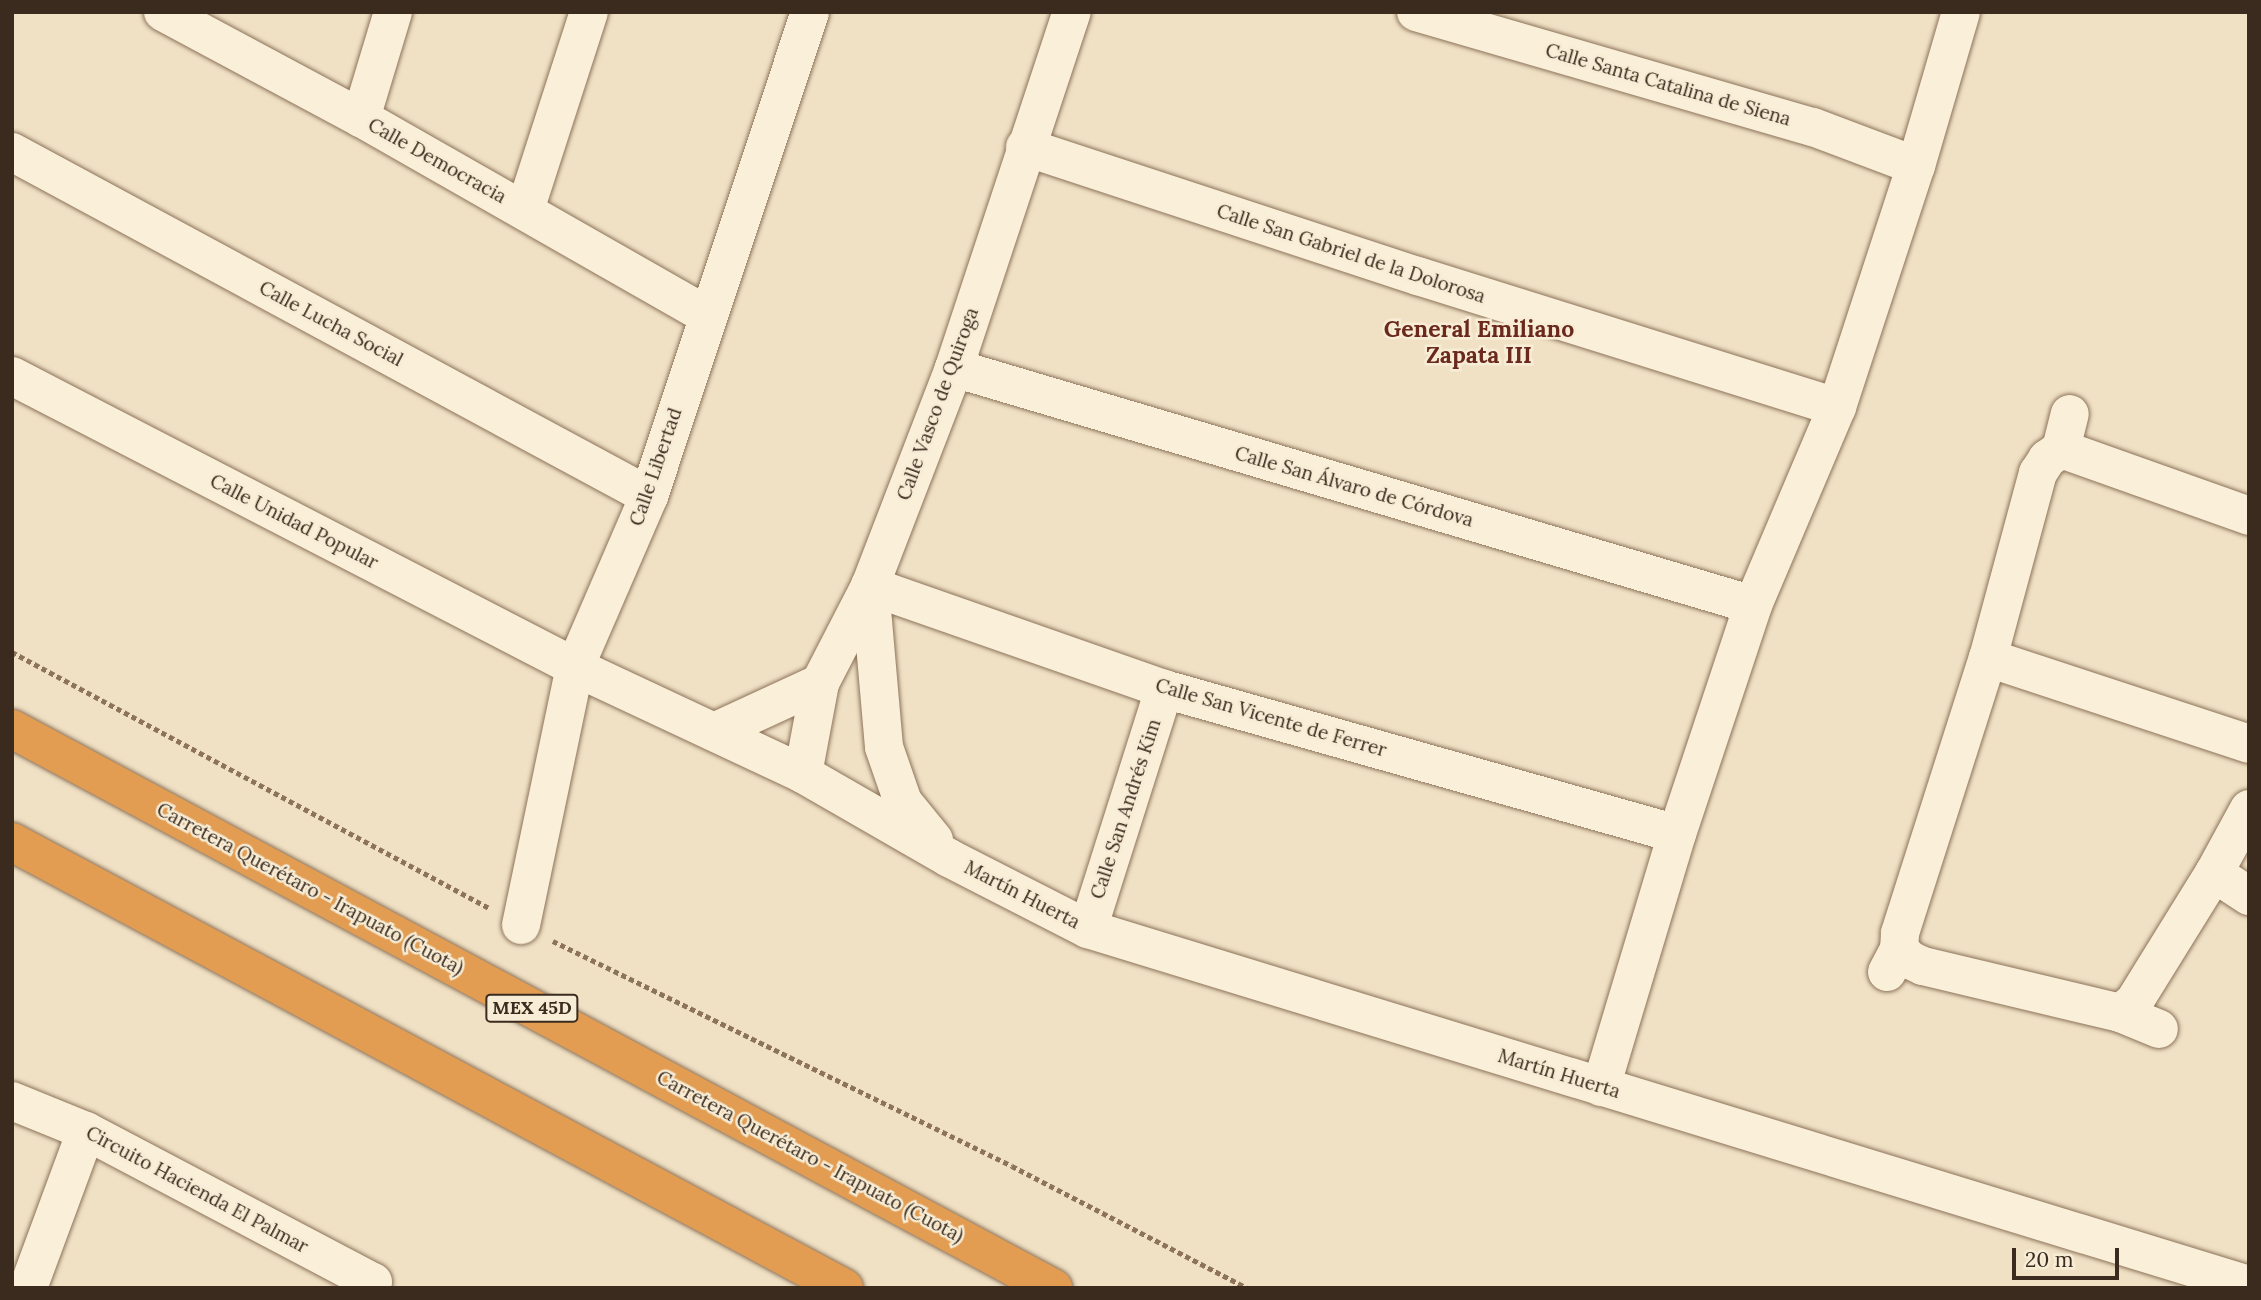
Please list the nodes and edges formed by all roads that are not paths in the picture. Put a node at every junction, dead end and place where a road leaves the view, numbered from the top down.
1 (163, 12) edge
2 (393, 12) edge
3 (589, 12) edge
4 (810, 12) edge
5 (1072, 12) edge
6 (1416, 12) edge
7 (1961, 12) edge
8 (361, 118) junction
9 (1026, 147) junction
10 (12, 152) edge
11 (1916, 166) junction
12 (525, 210) junction
13 (707, 315) junction
14 (954, 368) junction
15 (12, 376) edge
16 (1837, 407) junction
17 (649, 496) junction
18 (2249, 516) edge
19 (870, 586) junction
20 (1753, 605) junction
21 (1988, 659) junction
22 (575, 667) junction
23 (820, 683) junction
24 (1164, 689) junction
25 (12, 729) edge
26 (714, 732) junction
27 (2249, 744) edge
28 (803, 774) junction
29 (903, 802) joint
30 (2249, 809) edge
31 (1677, 834) junction
32 (12, 842) edge
33 (949, 858) junction
34 (2229, 864) edge
35 (2249, 896) edge
36 (521, 925) road end
37 (1087, 929) junction
38 (2120, 1013) junction
39 (2158, 1029) dead end
40 (1601, 1087) junction
41 (12, 1101) edge
42 (86, 1131) junction
43 (2249, 1285) edge
44 (28, 1288) edge
45 (371, 1288) edge
46 (845, 1288) edge
47 (1053, 1288) edge

1 - 8 street, Calle Democracia
2 - 8 street
3 - 12 street
4 - 13 street, Calle Libertad
5 - 9 street, Calle Vasco de Quiroga
6 - 11 street, Calle Santa Catalina de Siena
7 - 11 street
8 - 12 street, Calle Democracia
9 - 14 street, Calle Vasco de Quiroga
9 - 16 street, Calle San Gabriel de la Dolorosa
10 - 17 street, Calle Lucha Social
11 - 16 street
12 - 13 street, Calle Democracia
13 - 17 street, Calle Libertad
14 - 19 street, Calle Vasco de Quiroga
14 - 20 street, Calle San Álvaro de Córdova
15 - 22 street, Calle Unidad Popular
16 - 20 street
17 - 22 street, Calle Libertad
18 - 21 street
19 - 23 street
19 - 24 street, Calle San Vicente de Ferrer
19 - 29 street, Calle Vasco de Quiroga
20 - 31 street
21 - 27 street
21 - 38 street
22 - 26 street, Calle Unidad Popular
22 - 36 street, Calle Libertad
23 - 26 street
23 - 28 street
24 - 31 street, Calle San Vicente de Ferrer
24 - 37 street, Calle San Andrés Kim
25 - 47 highway, Carretera Querétaro - Irapuato (Cuota) / MEX 45D
26 - 28 street, Calle Unidad Popular
28 - 33 street, Calle Unidad Popular
29 - 33 street, Martín Huerta
30 - 34 street
31 - 40 street
32 - 46 highway
33 - 37 street, Martín Huerta
34 - 35 street
34 - 38 street
37 - 40 street, Martín Huerta
38 - 39 street
40 - 43 street, Martín Huerta
41 - 42 street, Circuito Hacienda El Palmar
42 - 44 street
42 - 45 street, Circuito Hacienda El Palmar

